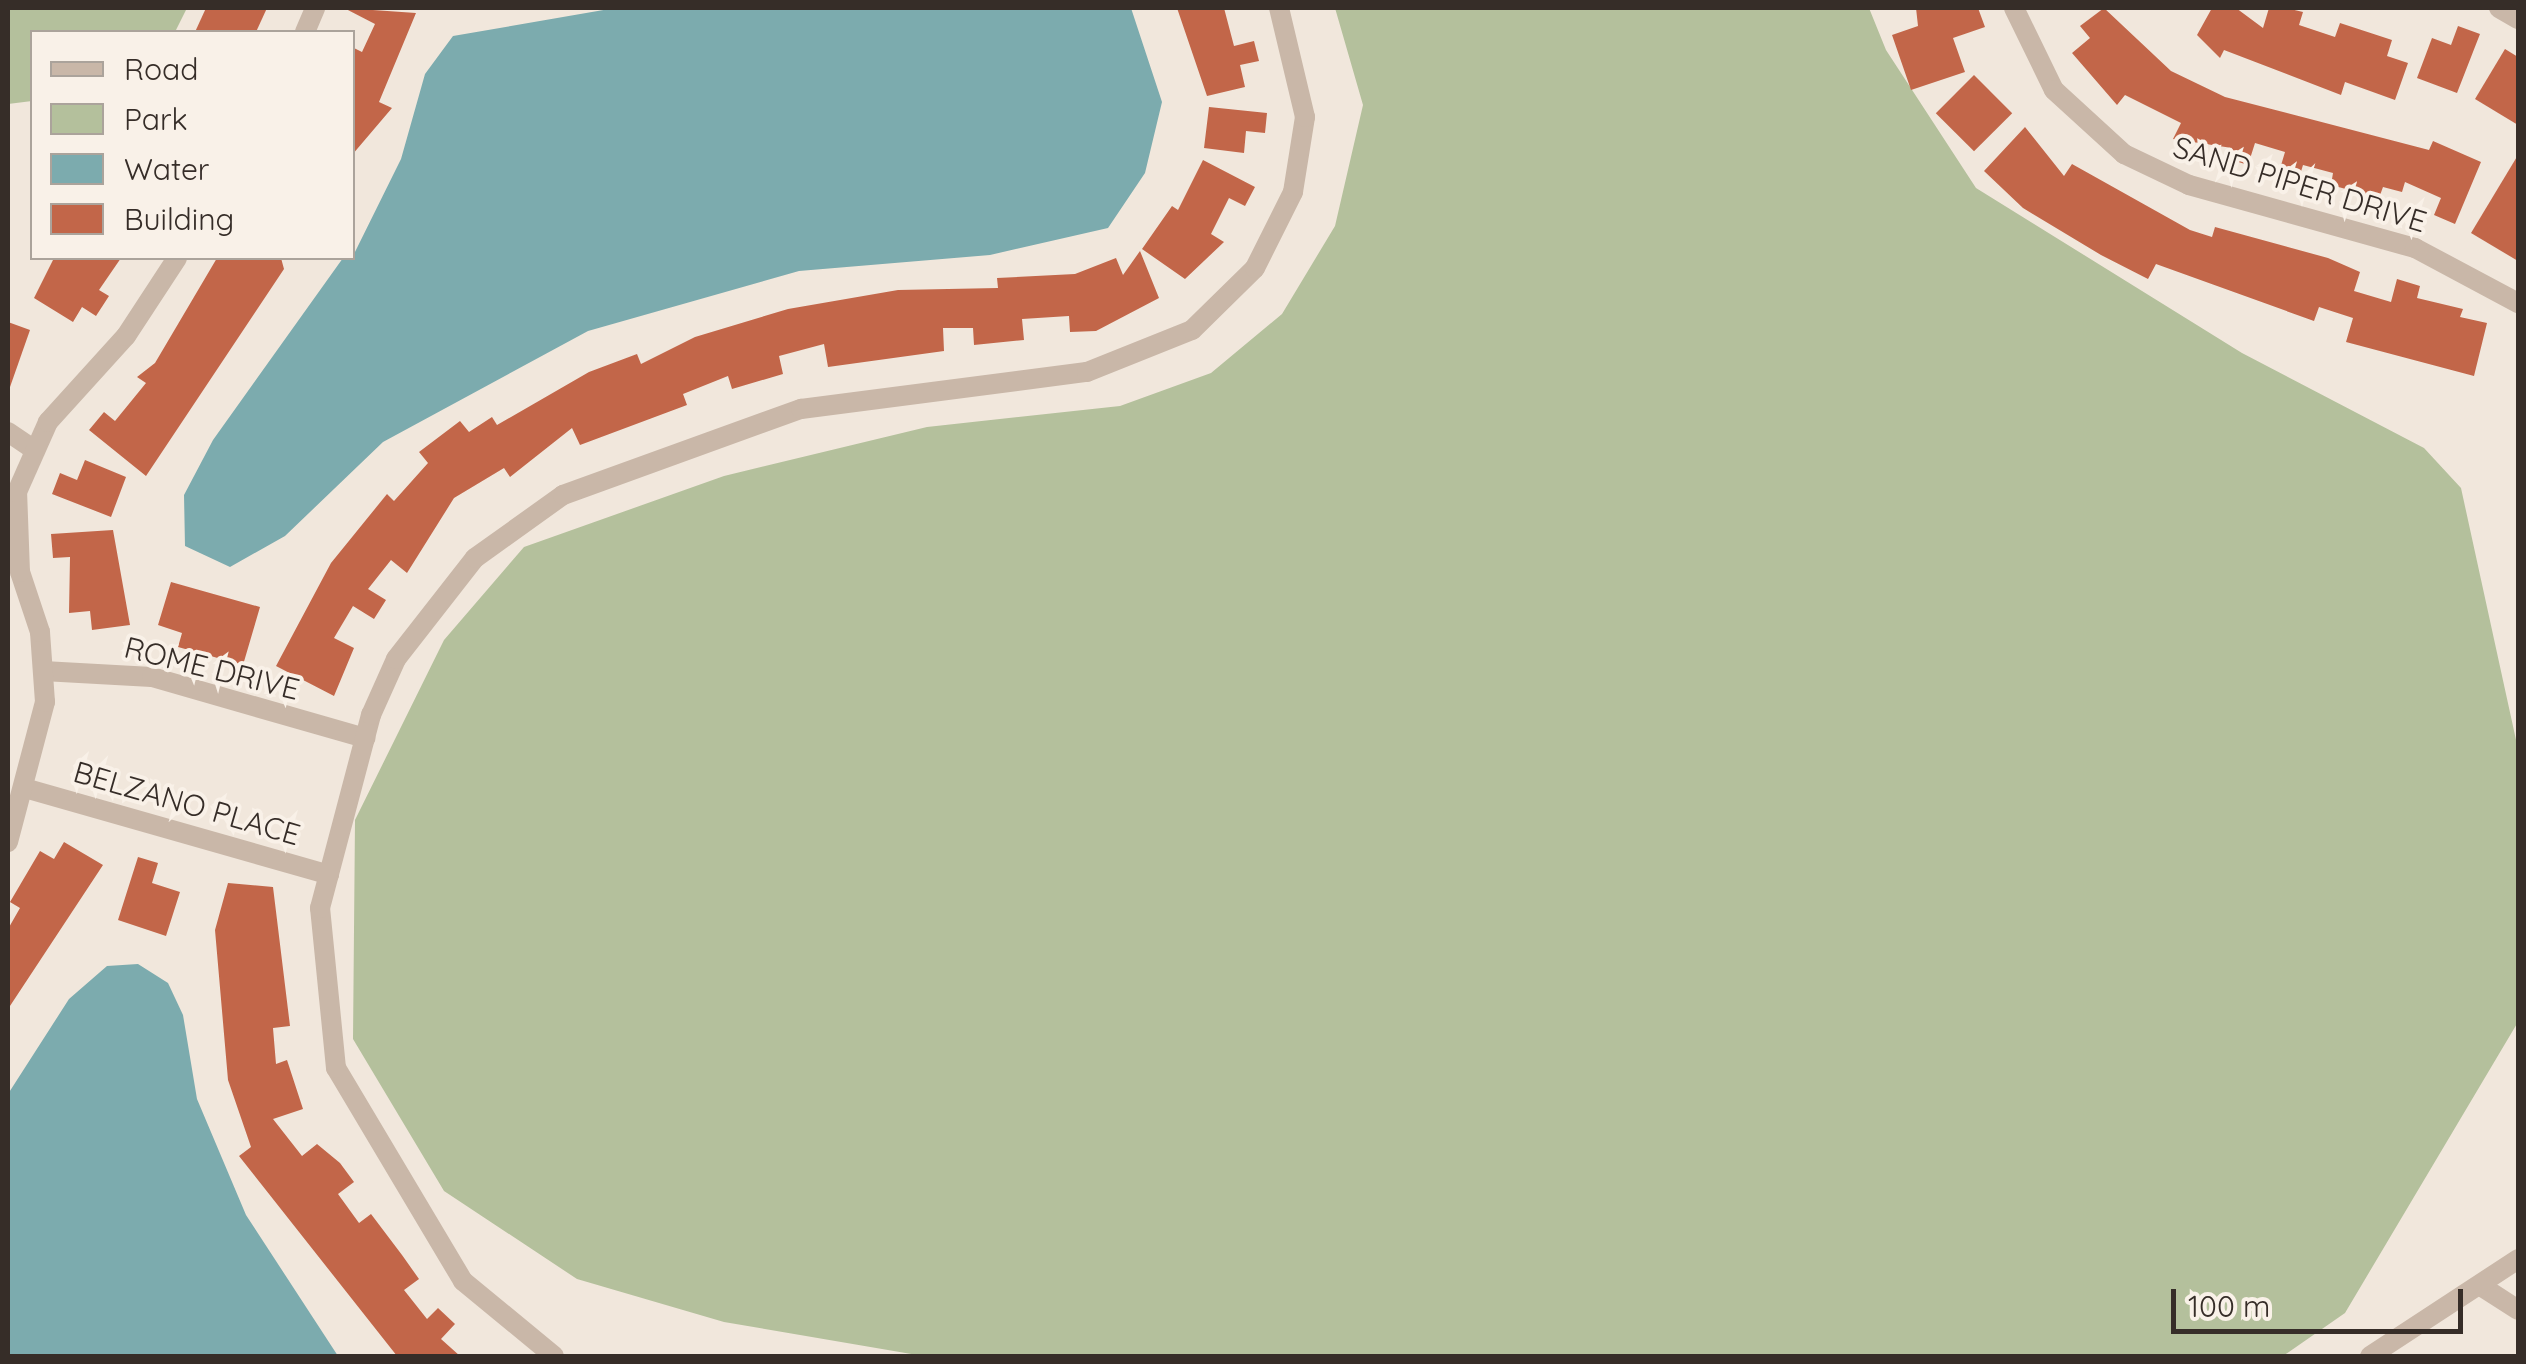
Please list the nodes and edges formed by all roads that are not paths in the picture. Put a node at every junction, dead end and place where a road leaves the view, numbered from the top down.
1 (1280, 8) edge
2 (2014, 8) edge
3 (2499, 8) edge
4 (2518, 19) edge
5 (176, 260) edge
6 (2518, 303) edge
7 (8, 432) edge
8 (32, 448) junction
9 (43, 671) junction
10 (365, 738) junction
11 (28, 788) junction
12 (8, 842) edge
13 (329, 876) junction
14 (2518, 1259) edge
15 (2484, 1288) junction
16 (2518, 1310) edge
17 (554, 1356) edge
18 (2370, 1356) edge

1 - 10 street
2 - 6 street, SAND PIPER DRIVE
3 - 4 street
5 - 8 street
7 - 8 street
8 - 9 street
9 - 10 street, ROME DRIVE
9 - 11 street
10 - 13 street
11 - 12 street
11 - 13 street, BELZANO PLACE
13 - 17 street
14 - 15 street
15 - 16 street
15 - 18 street

